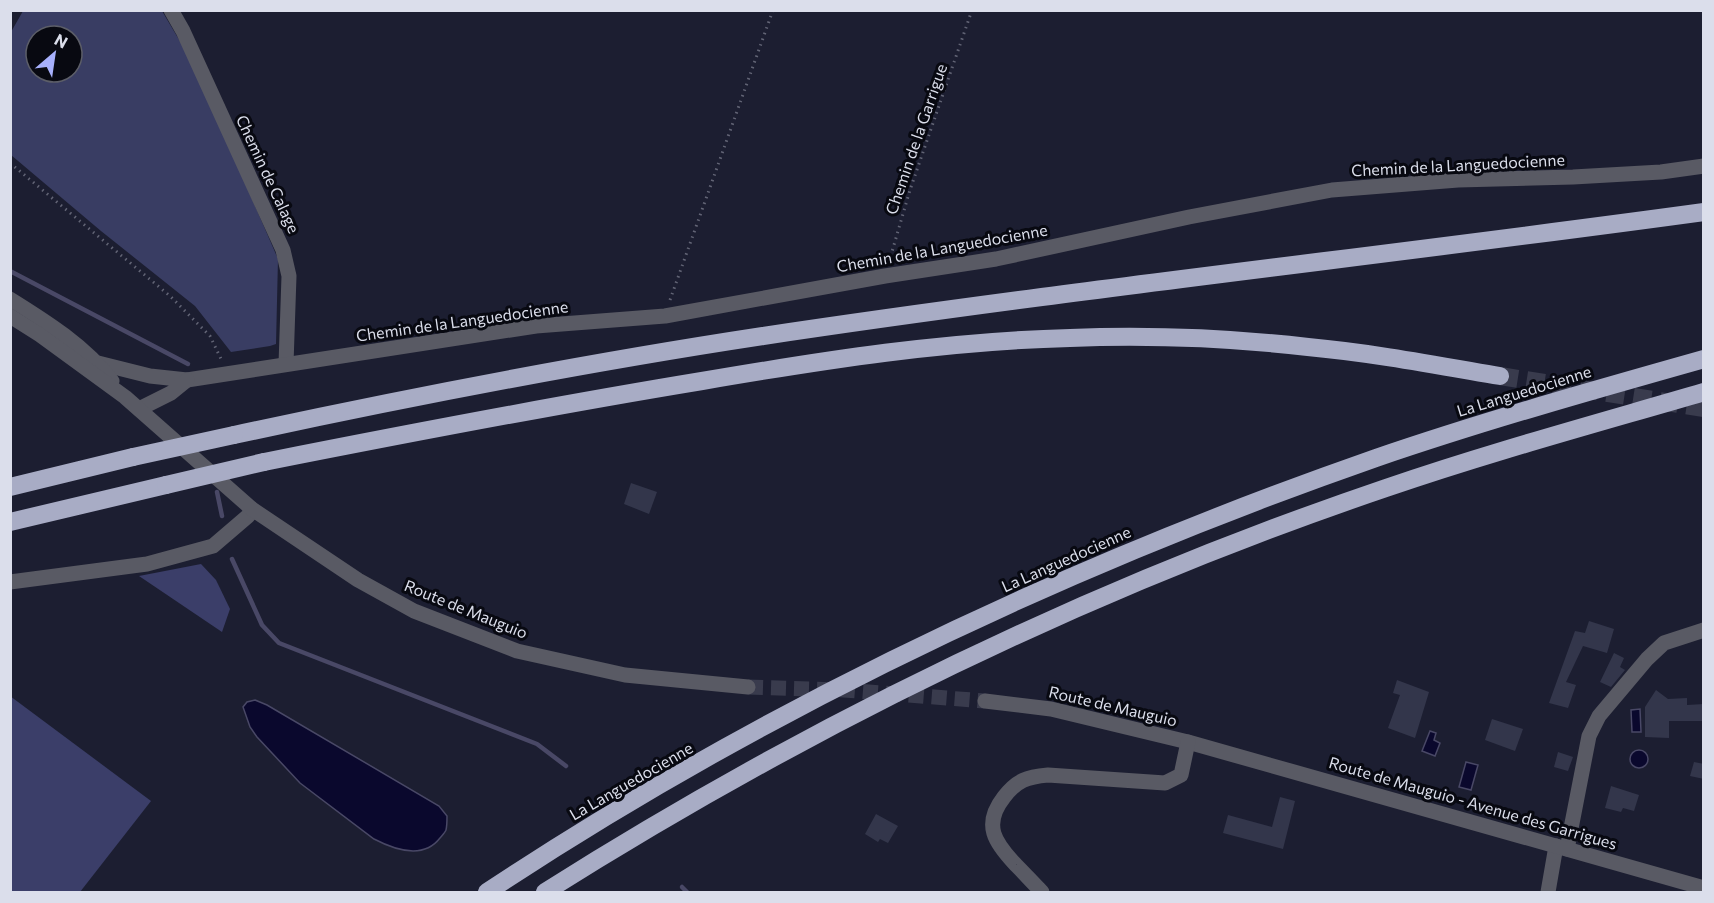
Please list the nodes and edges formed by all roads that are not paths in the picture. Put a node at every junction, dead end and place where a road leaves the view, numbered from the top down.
1 (171, 10) edge
2 (1704, 166) edge
3 (1704, 212) edge
4 (10, 299) edge
5 (10, 316) edge
6 (1704, 359) edge
7 (98, 363) junction
8 (286, 364) junction
9 (1500, 376) tunnel mouth
10 (187, 380) junction
11 (1704, 392) edge
12 (125, 397) junction
13 (139, 409) junction
14 (10, 487) edge
15 (252, 509) junction
16 (10, 522) edge
17 (10, 582) edge
18 (1704, 630) edge
19 (748, 687) tunnel mouth
20 (985, 701) tunnel mouth
21 (1188, 742) junction
22 (1233, 754) joint
23 (1561, 847) junction
24 (1704, 888) edge
25 (487, 892) edge
26 (544, 892) edge
27 (1042, 892) edge
28 (1548, 892) edge

1 - 8 street, Chemin de Calage
2 - 8 street, Chemin de la Languedocienne
3 - 14 highway, bridge
4 - 7 street
5 - 12 street
6 - 25 highway, La Languedocienne
7 - 10 street, Chemin de la Languedocienne
7 - 12 street
8 - 10 street, Chemin de la Languedocienne
9 - 16 highway, bridge
10 - 13 street, Chemin de la Languedocienne
11 - 26 highway
12 - 13 street, Route de Mauguio
13 - 15 street, Route de Mauguio
15 - 17 street
15 - 19 street, Route de Mauguio
18 - 23 street
20 - 21 street, Route de Mauguio
21 - 22 street, Route de Mauguio
21 - 27 street
22 - 23 street, Route de Mauguio - Avenue des Garrigues
23 - 24 street, Route de Mauguio - Avenue des Garrigues
23 - 28 street

